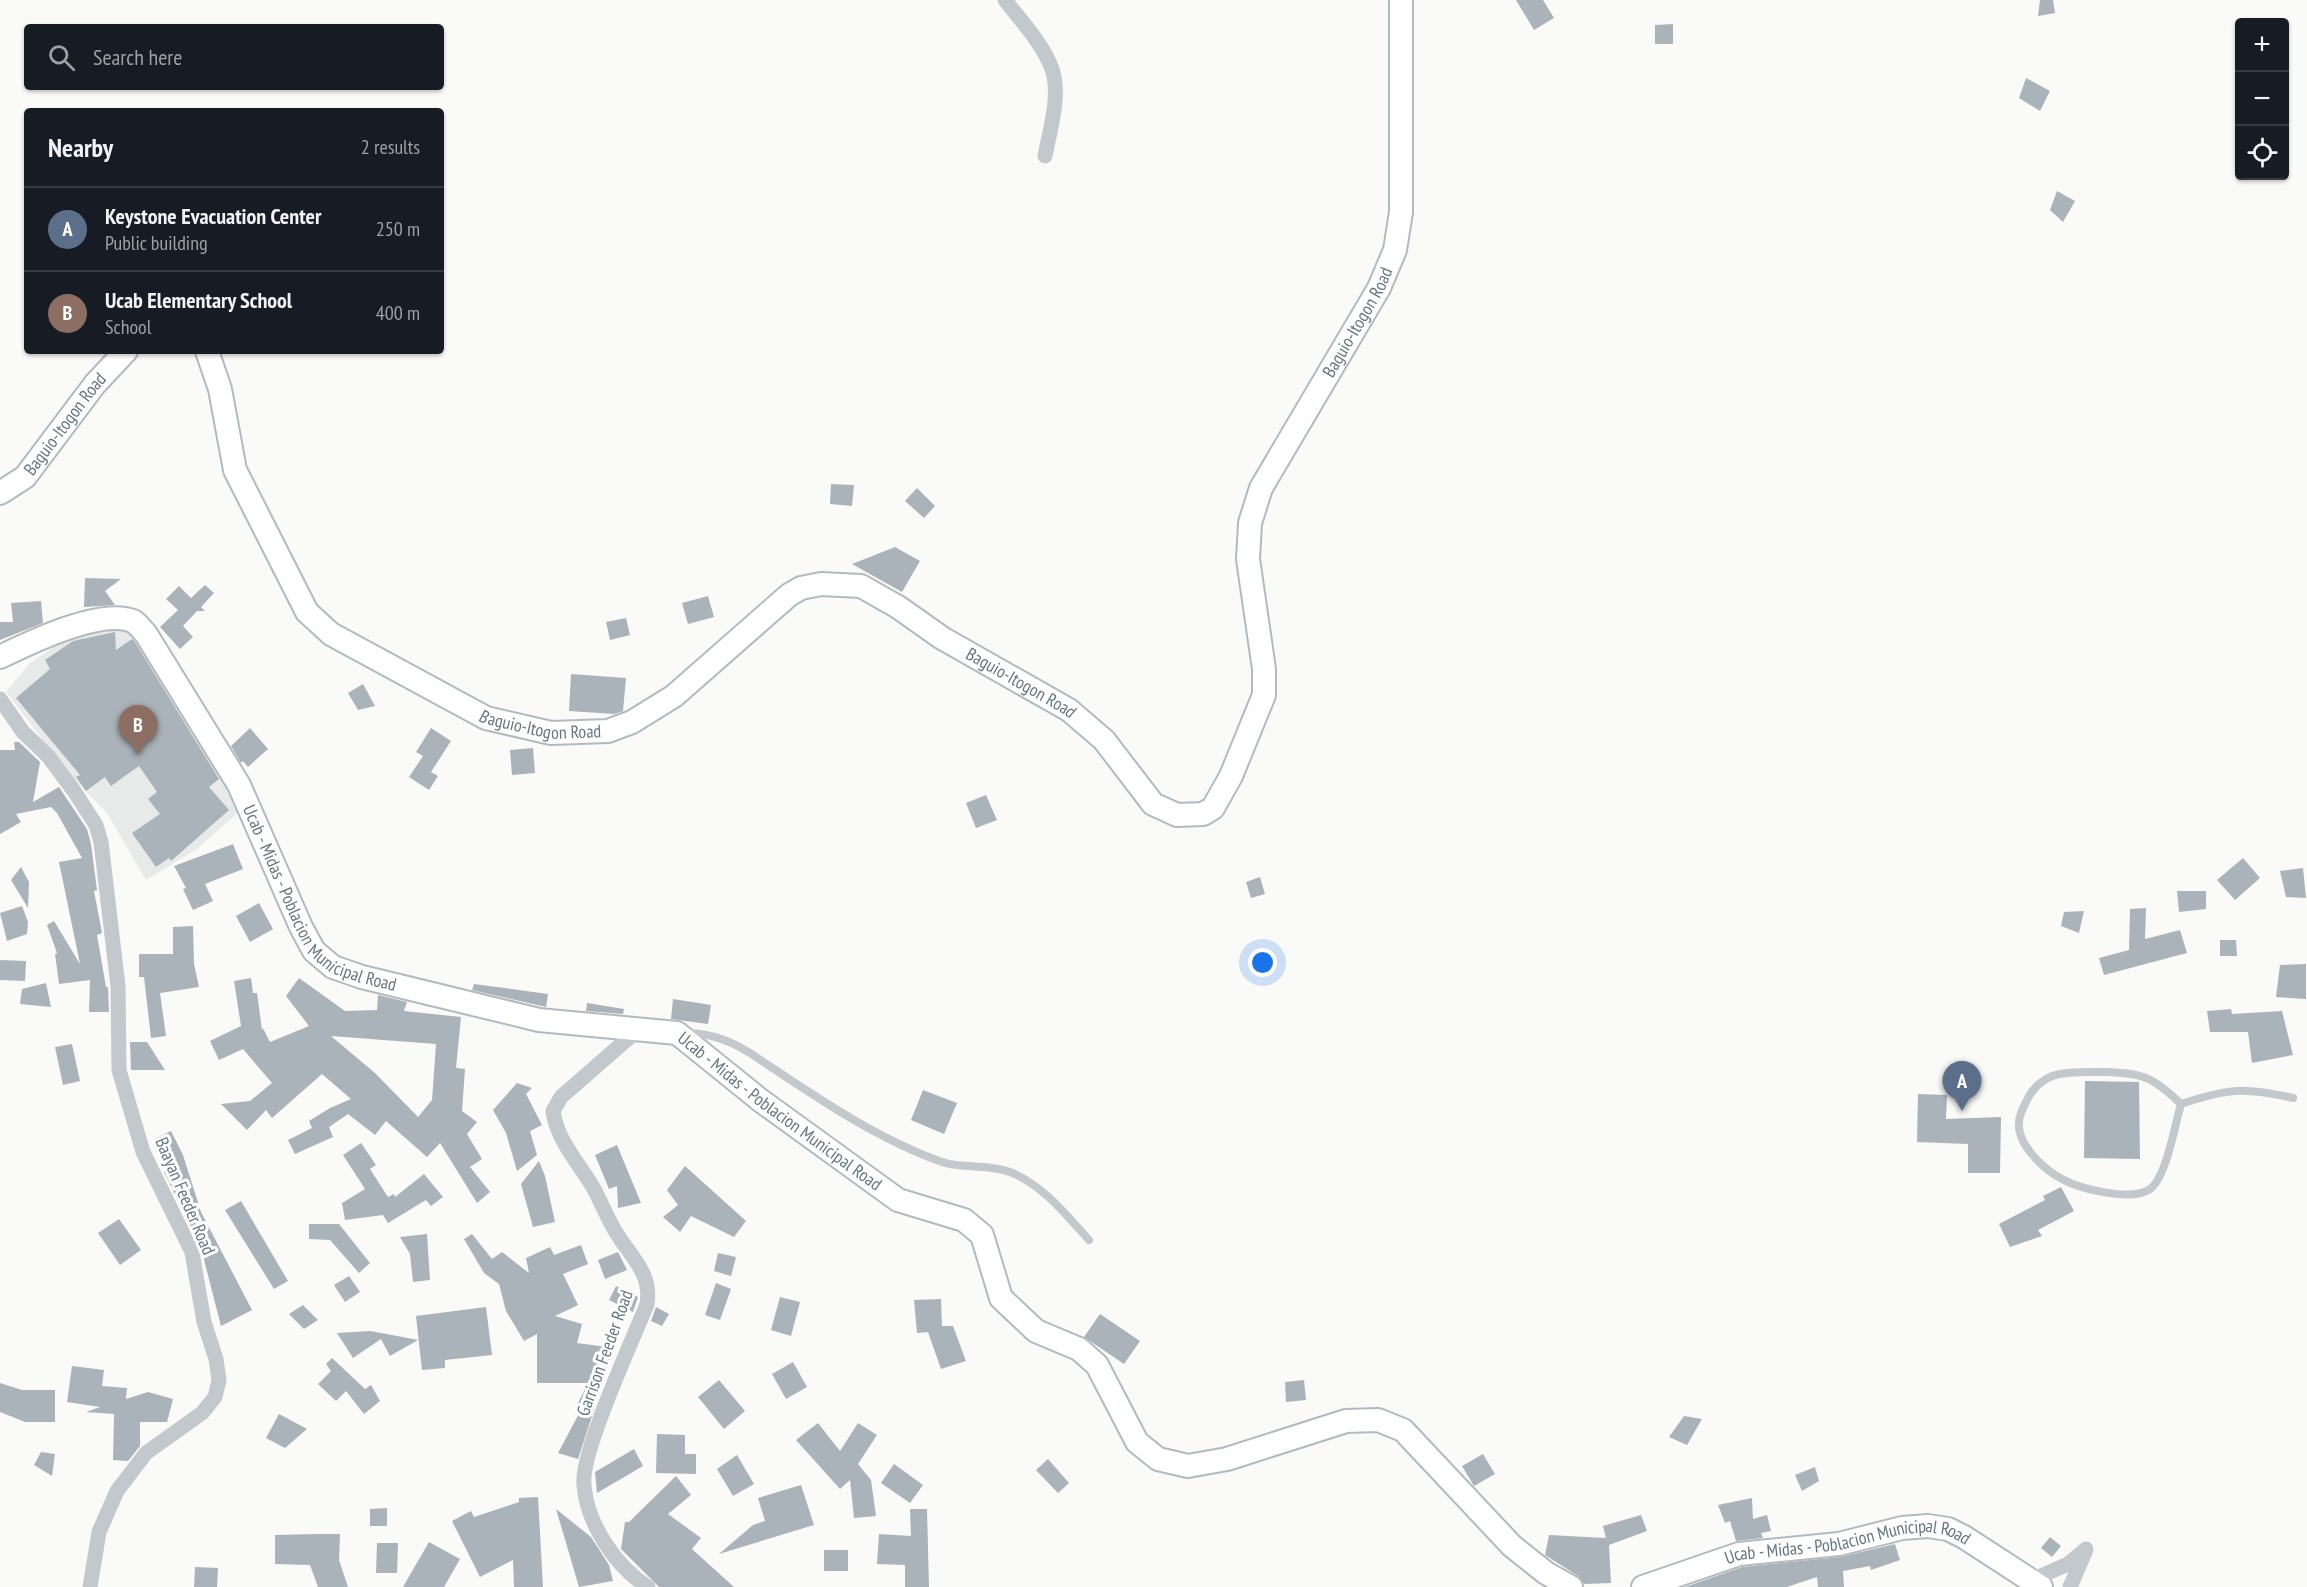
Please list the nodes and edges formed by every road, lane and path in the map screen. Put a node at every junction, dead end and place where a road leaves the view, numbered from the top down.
1 (1005, 0) edge
2 (1401, 0) edge
3 (1045, 156) dead end
4 (123, 354) edge
5 (208, 354) edge
6 (0, 494) edge
7 (0, 657) edge
8 (0, 699) edge
9 (640, 1028) junction
10 (677, 1033) junction
11 (2293, 1098) dead end
12 (2181, 1104) junction
13 (1089, 1240) dead end
14 (2036, 1584) edge
15 (90, 1587) edge
16 (648, 1587) edge
17 (1570, 1587) edge
18 (1643, 1587) edge
19 (2070, 1587) edge

1 - 3 street
2 - 5 street, Baguio-Itogon Road
4 - 6 street, Baguio-Itogon Road
7 - 9 street, Ucab - Midas - Poblacion Municipal Road
8 - 15 street, Baayan Feeder Road
9 - 10 street, Ucab - Midas - Poblacion Municipal Road
9 - 16 street, Garrison Feeder Road
10 - 13 lane
10 - 17 street, Ucab - Midas - Poblacion Municipal Road
11 - 12 lane
12 - 12 lane
14 - 18 street, Ucab - Midas - Poblacion Municipal Road
14 - 19 street

